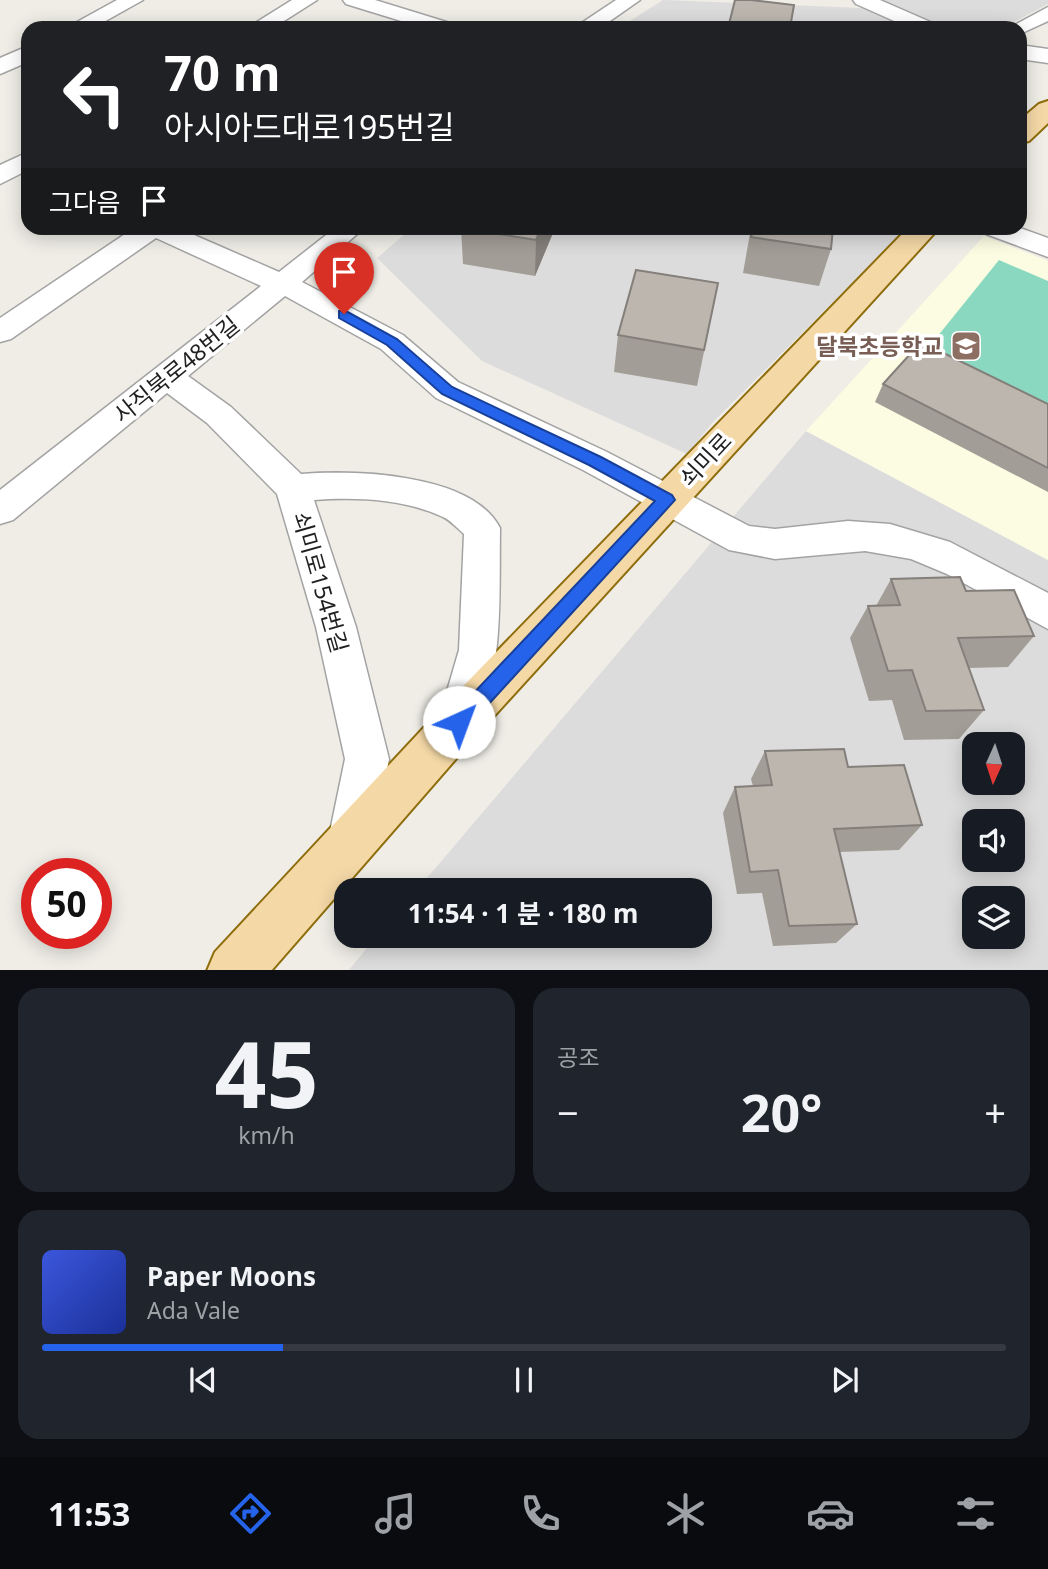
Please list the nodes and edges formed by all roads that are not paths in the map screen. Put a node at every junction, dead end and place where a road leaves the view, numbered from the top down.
1 (133, 0) edge
2 (307, 0) edge
3 (353, 0) edge
4 (631, 0) edge
5 (863, 0) edge
6 (1048, 13) edge
7 (91, 21) edge
8 (270, 21) edge
9 (421, 21) edge
10 (596, 21) edge
11 (912, 21) edge
12 (1027, 24) edge
13 (1027, 53) edge
14 (21, 56) edge
15 (1048, 57) edge
16 (0, 67) edge
17 (1048, 109) edge
18 (1027, 128) edge
19 (144, 235) edge
20 (170, 235) edge
21 (342, 235) edge
22 (918, 235) edge
23 (1014, 235) edge
24 (1048, 248) edge
25 (282, 283) junction
26 (0, 332) edge
27 (167, 376) junction
28 (293, 488) junction
29 (667, 500) junction
30 (0, 510) edge
31 (1048, 612) edge
32 (459, 722) junction
33 (351, 841) junction
34 (235, 970) edge

1 - 7 street
2 - 8 street
3 - 9 street
4 - 10 street
5 - 11 street
6 - 12 street
13 - 15 street
14 - 16 street
17 - 18 main road
19 - 26 street
20 - 25 street
21 - 25 street, 사직북로48번길
22 - 29 main road, 쇠미로
23 - 24 street
25 - 27 street, 사직북로48번길
25 - 29 street
27 - 28 street, 쇠미로154번길
27 - 30 street, 사직북로48번길
28 - 32 street, 쇠미로
28 - 33 street, 쇠미로154번길
29 - 31 street
29 - 32 main road, 쇠미로
32 - 33 main road, 쇠미로
33 - 34 main road, 쇠미로

